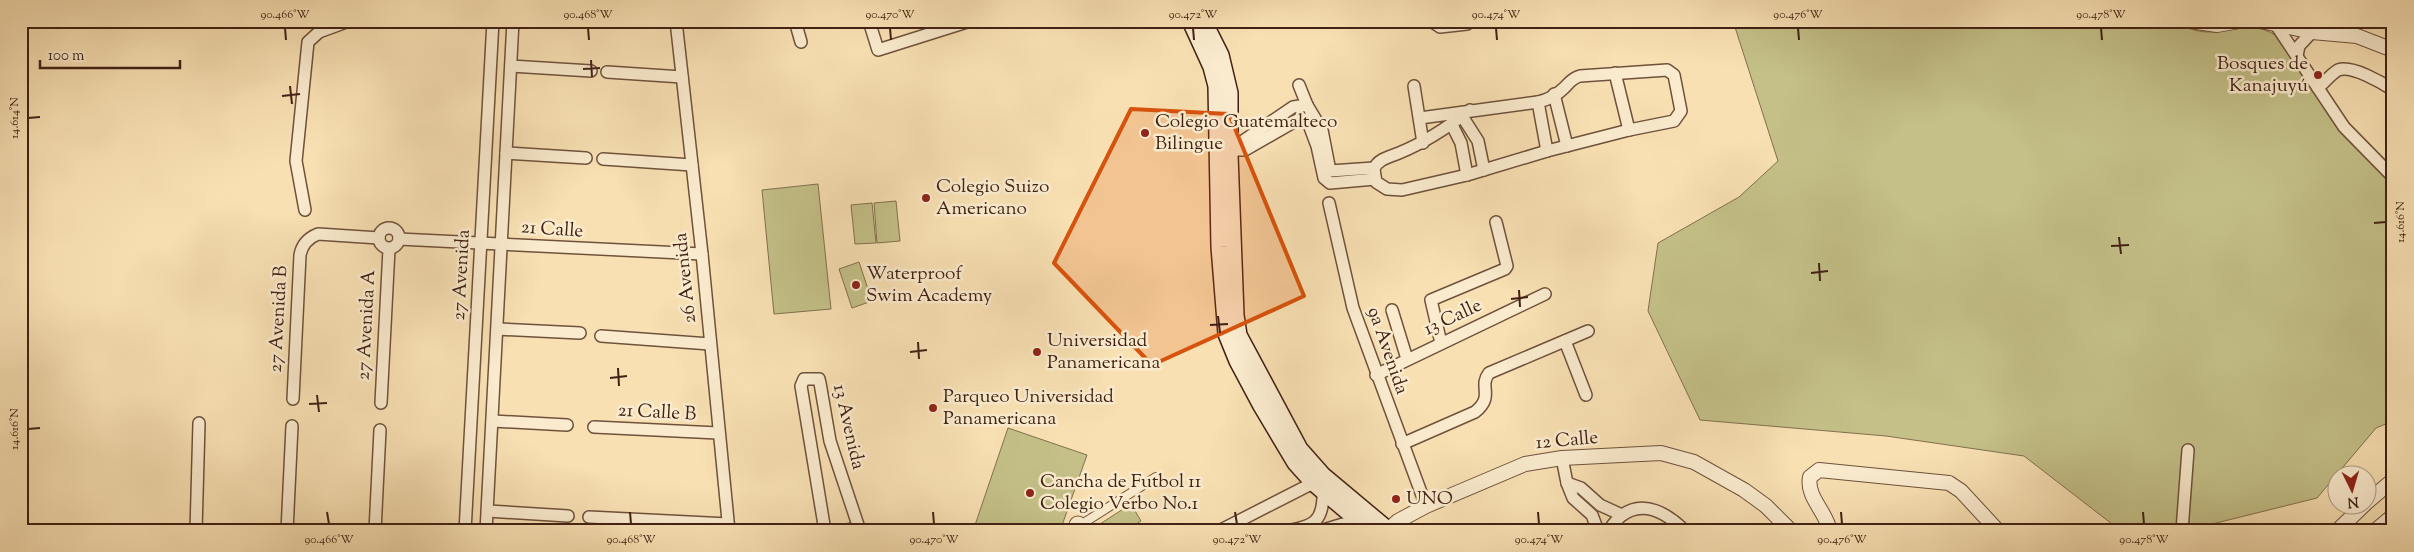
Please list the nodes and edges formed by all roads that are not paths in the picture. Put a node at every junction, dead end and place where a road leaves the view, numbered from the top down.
1 (349, 21) edge
2 (493, 21) edge
3 (513, 21) edge
4 (676, 21) edge
5 (794, 21) edge
6 (869, 21) edge
7 (970, 21) edge
8 (1190, 21) edge
9 (1204, 21) edge
10 (1431, 21) edge
11 (1472, 21) edge
12 (2190, 21) edge
13 (2239, 21) edge
14 (2261, 21) edge
15 (2274, 23) edge
16 (946, 25) edge
17 (2312, 32) junction
18 (801, 42) dead end
19 (2393, 50) edge
20 (2297, 56) junction
21 (511, 66) junction
22 (591, 71) dead end
23 (607, 72) dead end
24 (1615, 73) junction
25 (682, 77) junction
26 (1299, 85) dead end
27 (1414, 86) dead end
28 (2318, 88) junction
29 (2393, 90) edge
30 (1554, 94) junction
31 (1538, 102) junction
32 (1307, 105) junction
33 (1466, 113) junction
34 (1420, 118) junction
35 (1313, 125) junction
36 (1452, 125) junction
37 (1630, 130) junction
38 (1423, 143) junction
39 (1567, 146) junction
40 (1547, 151) junction
41 (506, 153) junction
42 (1228, 154) junction
43 (586, 158) dead end
44 (603, 159) dead end
45 (692, 165) junction
46 (1484, 170) junction
47 (1374, 174) junction
48 (1467, 175) junction
49 (2393, 177) edge
50 (1329, 203) dead end
51 (305, 210) dead end
52 (1496, 222) dead end
53 (379, 238) junction
54 (399, 239) junction
55 (481, 243) junction
56 (502, 244) junction
57 (389, 249) junction
58 (702, 254) junction
59 (1545, 294) dead end
60 (1392, 310) dead end
61 (497, 329) junction
62 (1588, 331) dead end
63 (580, 333) dead end
64 (601, 336) dead end
65 (1565, 340) junction
66 (1442, 343) junction
67 (710, 344) junction
68 (1407, 359) junction
69 (1376, 375) junction
70 (1586, 395) dead end
71 (293, 399) dead end
72 (381, 403) dead end
73 (493, 421) junction
74 (199, 423) dead end
75 (292, 426) dead end
76 (568, 426) dead end
77 (594, 427) dead end
78 (380, 430) dead end
79 (718, 434) junction
80 (1402, 444) junction
81 (2188, 450) dead end
82 (1562, 458) junction
83 (1156, 478) dead end
84 (2393, 480) edge
85 (1567, 483) junction
86 (1318, 487) junction
87 (2376, 495) edge
88 (1600, 505) junction
89 (1426, 506) junction
90 (488, 511) junction
91 (2355, 514) edge
92 (1592, 515) junction
93 (1622, 515) junction
94 (568, 516) dead end
95 (2393, 516) edge
96 (589, 517) dead end
97 (1072, 527) edge
98 (1365, 527) edge
99 (728, 528) edge
100 (859, 530) edge
101 (1388, 530) edge
102 (196, 531) edge
103 (287, 531) edge
104 (375, 531) edge
105 (465, 531) edge
106 (486, 531) edge
107 (825, 531) edge
108 (841, 531) edge
109 (1219, 531) edge
110 (1285, 531) edge
111 (1320, 531) edge
112 (1598, 531) edge
113 (1608, 531) edge
114 (1685, 531) edge
115 (1791, 531) edge
116 (1830, 531) edge
117 (1998, 531) edge
118 (2182, 531) edge
119 (2337, 531) edge
120 (2375, 531) edge

1 - 51 street
2 - 55 street, 27 Avenida
3 - 21 street, 27 Avenida
4 - 25 street, 26 Avenida
5 - 18 street
6 - 16 street
7 - 16 street
8 - 42 main road
9 - 42 main road
10 - 11 street
12 - 13 street
14 - 15 street
15 - 17 street
15 - 20 street
17 - 19 street
17 - 20 street
20 - 28 street
21 - 22 street
21 - 41 street, 27 Avenida
23 - 25 street
24 - 30 street
24 - 37 street
24 - 37 street
25 - 45 street, 26 Avenida
26 - 32 street
27 - 34 street
28 - 29 street
28 - 49 street
30 - 31 street
30 - 39 street
31 - 33 street
31 - 40 street
32 - 35 street
32 - 42 street
33 - 34 street
33 - 36 street
33 - 46 street
34 - 38 street
35 - 42 street
35 - 47 street
35 - 47 street
36 - 38 street
36 - 48 street
37 - 39 street
38 - 47 street
39 - 40 street
40 - 46 street
41 - 43 street
41 - 56 street, 27 Avenida
42 - 86 main road
42 - 101 main road
44 - 45 street
45 - 58 street, 26 Avenida
46 - 48 street
47 - 48 street
50 - 69 street, 9a Avenida
52 - 66 street
53 - 54 street, 21 Calle
53 - 57 street
53 - 71 street, 27 Avenida B
54 - 55 street, 21 Calle
54 - 57 street
55 - 56 street, 21 Calle
55 - 105 street, 27 Avenida
56 - 58 street, 21 Calle
56 - 61 street, 27 Avenida
57 - 72 street, 27 Avenida A
58 - 67 street, 26 Avenida
59 - 66 street, 13 Calle
60 - 68 street
61 - 63 street
61 - 73 street, 27 Avenida
62 - 65 street
64 - 67 street
65 - 70 street
65 - 80 street
66 - 68 street, 13 Calle
67 - 79 street, 26 Avenida
68 - 69 street, 13 Calle
69 - 80 street, 9a Avenida
73 - 76 street
73 - 90 street, 27 Avenida
74 - 102 street
75 - 103 street
77 - 79 street, 21 Calle B
78 - 104 street
79 - 99 street, 26 Avenida
80 - 89 street, 9a Avenida
81 - 118 street
82 - 85 street
82 - 89 street, 12 Calle
82 - 115 street, 12 Calle
83 - 97 street
84 - 87 street
85 - 88 street
85 - 92 street
86 - 98 main road
86 - 109 street
86 - 110 street
88 - 92 street
88 - 93 street
89 - 101 street, 12 Calle
90 - 94 street
90 - 106 street, 27 Avenida
91 - 119 street
92 - 112 street
93 - 113 street
93 - 114 street
95 - 120 street
96 - 99 street
98 - 111 street
100 - 107 street, 13 Avenida
100 - 108 street
116 - 117 street

